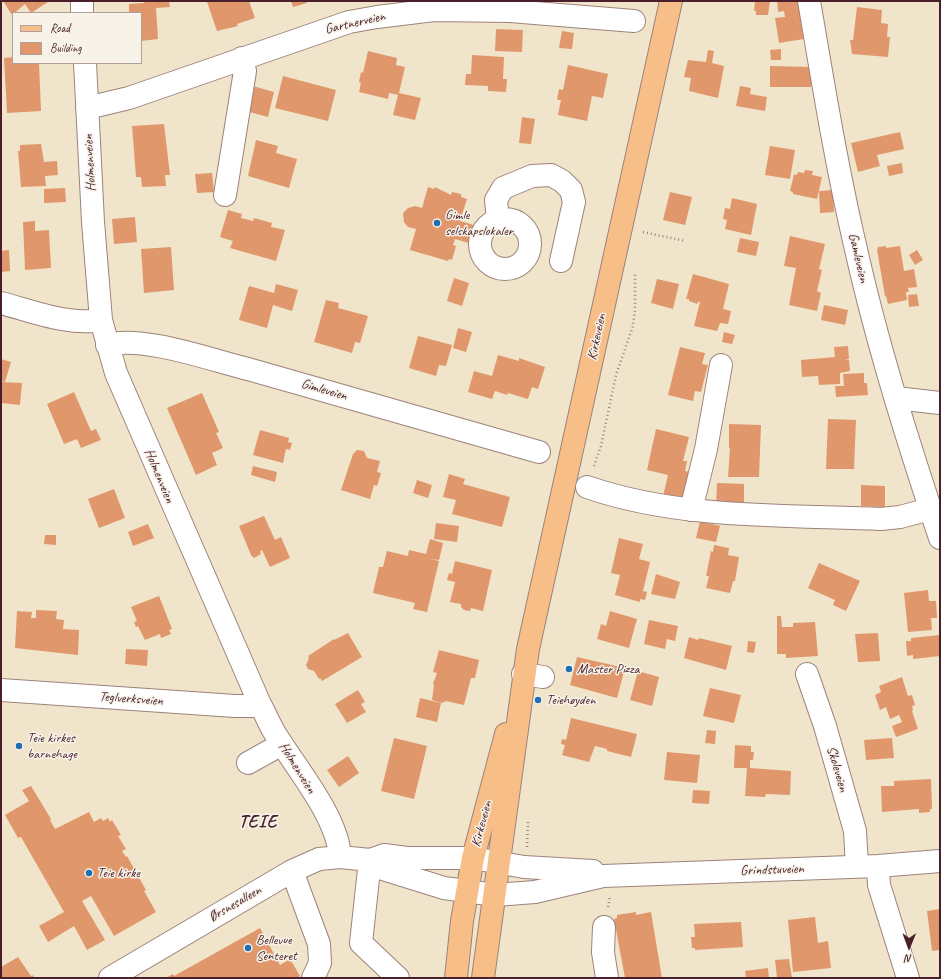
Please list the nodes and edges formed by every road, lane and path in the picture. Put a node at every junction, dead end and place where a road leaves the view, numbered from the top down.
1 (82, 1) edge
2 (672, 1) edge
3 (809, 1) edge
4 (550, 7) edge
5 (82, 12) edge
6 (634, 20) dead end
7 (242, 58) junction
8 (85, 64) edge
9 (87, 108) junction
10 (225, 195) dead end
11 (498, 220) dead end
12 (644, 224) dead end
13 (642, 231) junction
14 (641, 239) dead end
15 (685, 241) dead end
16 (561, 262) dead end
17 (635, 270) dead end
18 (1, 303) edge
19 (101, 320) junction
20 (107, 345) junction
21 (721, 365) dead end
22 (896, 398) junction
23 (940, 403) edge
24 (539, 452) dead end
25 (587, 487) joint
26 (930, 509) junction
27 (691, 510) junction
28 (940, 538) edge
29 (807, 674) dead end
30 (1, 690) edge
31 (259, 702) junction
32 (282, 744) junction
33 (248, 764) dead end
34 (528, 814) dead end
35 (526, 851) dead end
36 (340, 857) junction
37 (370, 860) junction
38 (486, 860) junction
39 (940, 861) edge
40 (867, 866) junction
41 (292, 870) junction
42 (603, 876) junction
43 (480, 893) junction
44 (604, 927) dead end
45 (388, 974) edge
46 (110, 978) edge
47 (313, 978) edge
48 (456, 978) edge
49 (483, 978) edge
50 (607, 978) edge
51 (908, 978) edge

1 - 5 street
2 - 38 main road, Kirkeveien
3 - 22 street, Gamleveien
4 - 6 street, Gartnerveien
4 - 7 street, Gartnerveien
7 - 9 street, Gartnerveien
7 - 10 street
8 - 9 street, Holmenveien
9 - 19 street, Holmenveien
11 - 16 street
12 - 13 path
13 - 14 path
13 - 15 path
17 - 25 path
18 - 19 street
19 - 20 street, Holmenveien
20 - 24 street, Gimleveien
20 - 31 street, Holmenveien
21 - 27 street
22 - 23 street
22 - 26 street, Gamleveien
25 - 27 street
26 - 27 street
26 - 28 street, Gamleveien
29 - 40 street, Skoleveien
30 - 31 street, Teglverksveien
31 - 32 street, Holmenveien
32 - 33 street
32 - 36 street, Holmenveien
34 - 35 path
36 - 37 street, Ørsnesalleen
36 - 41 street, Ørsnesalleen
37 - 38 street, Ørsnesalleen
37 - 43 street, Ørsnesalleen
37 - 45 street
38 - 42 street, Grindstuveien
38 - 43 main road, Kirkeveien
38 - 43 main road, Kirkeveien
39 - 40 street, Grindstuveien
40 - 42 street, Grindstuveien
40 - 51 street, Skoleveien
41 - 46 street, Ørsnesalleen
41 - 47 street
42 - 43 street, Grindstuveien
43 - 48 main road, Kirkeveien
43 - 49 main road, Kirkeveien
44 - 50 street

